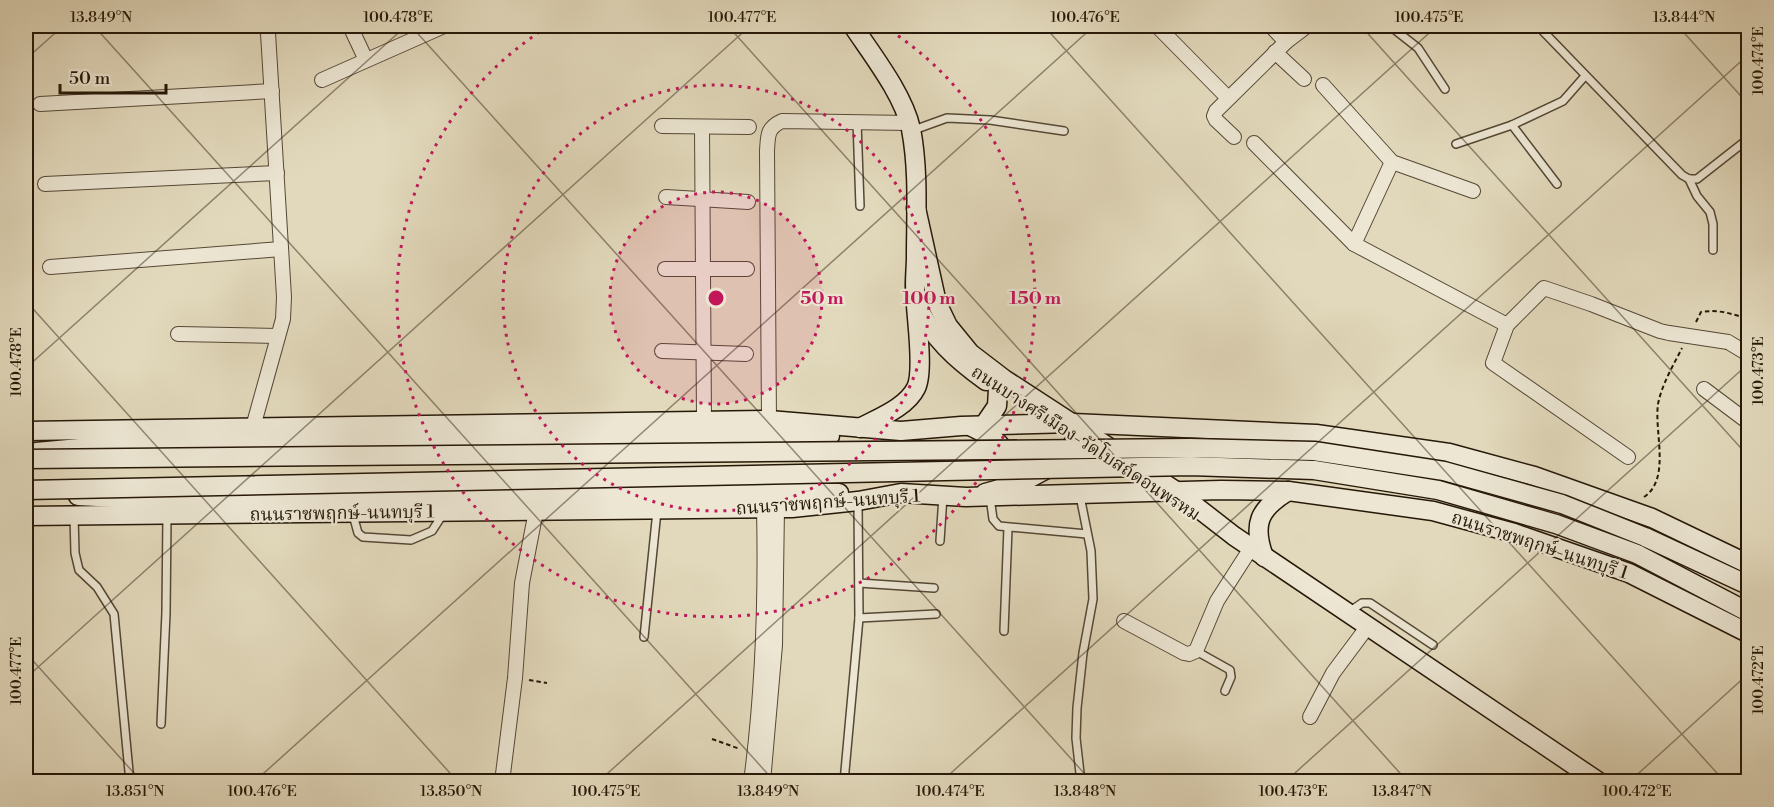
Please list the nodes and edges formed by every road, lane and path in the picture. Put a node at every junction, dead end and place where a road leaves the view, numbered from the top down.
1 (265, 26) edge
2 (350, 26) edge
3 (444, 26) edge
4 (853, 26) edge
5 (1157, 26) edge
6 (1271, 26) edge
7 (1307, 26) edge
8 (1390, 26) edge
9 (1538, 26) edge
10 (1286, 42) junction
11 (1275, 52) junction
12 (366, 60) junction
13 (1585, 76) junction
14 (1304, 79) dead end
15 (322, 80) dead end
16 (1323, 86) dead end
17 (1444, 89) dead end
18 (272, 91) junction
19 (1228, 98) junction
20 (40, 104) dead end
21 (857, 122) junction
22 (1512, 125) junction
23 (662, 126) dead end
24 (702, 127) junction
25 (749, 127) dead end
26 (910, 127) junction
27 (1064, 131) dead end
28 (1234, 137) dead end
29 (1749, 139) edge
30 (1254, 143) dead end
31 (1456, 144) dead end
32 (1392, 162) junction
33 (277, 173) junction
34 (1689, 179) junction
35 (45, 184) dead end
36 (1557, 184) dead end
37 (1473, 191) dead end
38 (666, 197) dead end
39 (702, 199) junction
40 (748, 202) dead end
41 (860, 206) dead end
42 (916, 208) junction
43 (1354, 244) junction
44 (281, 249) junction
45 (1713, 250) dead end
46 (50, 267) dead end
47 (665, 268) dead end
48 (703, 269) junction
49 (747, 269) dead end
50 (916, 302) junction
51 (1749, 319) edge
52 (1694, 324) dead end
53 (1507, 325) junction
54 (178, 334) dead end
55 (278, 336) junction
56 (1685, 342) dead end
57 (662, 351) dead end
58 (703, 352) junction
59 (746, 354) dead end
60 (1749, 354) edge
61 (998, 389) junction
62 (1704, 389) dead end
63 (704, 420) junction
64 (769, 420) junction
65 (1749, 422) edge
66 (1053, 424) junction
67 (977, 426) junction
68 (253, 427) junction
69 (860, 428) junction
70 (1210, 429) junction
71 (26, 430) edge
72 (900, 431) junction
73 (1075, 431) junction
74 (26, 453) edge
75 (1628, 457) dead end
76 (26, 459) edge
77 (1176, 491) junction
78 (1206, 491) junction
79 (1288, 491) junction
80 (26, 492) edge
81 (1155, 492) junction
82 (901, 493) junction
83 (988, 494) junction
84 (1079, 494) junction
85 (943, 496) junction
86 (1640, 500) dead end
87 (655, 501) junction
88 (858, 501) junction
89 (771, 508) junction
90 (536, 510) junction
91 (444, 512) junction
92 (352, 513) junction
93 (167, 515) junction
94 (26, 516) edge
95 (74, 516) junction
96 (1008, 528) junction
97 (1088, 534) junction
98 (1234, 536) junction
99 (940, 541) dead end
100 (1257, 552) junction
101 (1749, 564) edge
102 (859, 583) junction
103 (1749, 585) edge
104 (934, 588) dead end
105 (1348, 612) junction
106 (1749, 612) edge
107 (936, 614) dead end
108 (859, 618) junction
109 (1124, 621) dead end
110 (1368, 626) junction
111 (1004, 631) dead end
112 (1749, 633) edge
113 (644, 637) dead end
114 (1433, 645) dead end
115 (1196, 651) junction
116 (515, 678) junction
117 (547, 683) dead end
118 (1225, 691) dead end
119 (1310, 717) dead end
120 (161, 724) dead end
121 (712, 739) dead end
122 (754, 755) junction
123 (130, 782) edge
124 (502, 782) edge
125 (751, 782) edge
126 (763, 782) edge
127 (844, 782) edge
128 (1081, 782) edge
129 (1599, 782) edge

1 - 18 street
2 - 12 street
3 - 12 street
4 - 26 street, ถนนบางศรีเมือง-วัดโบสถ์ดอนพรหม
5 - 19 street
6 - 10 street
7 - 10 street
8 - 17 lane
9 - 13 lane
10 - 11 street
11 - 14 street
11 - 19 street
12 - 15 street
13 - 22 lane
13 - 34 lane
16 - 32 street
18 - 20 street
18 - 33 street
19 - 28 street
21 - 26 street
21 - 41 lane
21 - 64 street
22 - 31 lane
22 - 36 lane
23 - 24 street
24 - 25 street
24 - 39 street
26 - 27 lane
26 - 42 street, ถนนบางศรีเมือง-วัดโบสถ์ดอนพรหม
29 - 34 lane
30 - 43 street
32 - 37 street
32 - 43 street
33 - 35 street
33 - 44 street
34 - 45 lane
38 - 39 street
39 - 40 street
39 - 48 street
42 - 50 street, ถนนบางศรีเมือง-วัดโบสถ์ดอนพรหม
42 - 73 street, ถนนบางศรีเมือง-วัดโบสถ์ดอนพรหม
43 - 53 street
44 - 46 street
44 - 55 street
47 - 48 street
48 - 49 street
48 - 58 street
50 - 61 street, ถนนบางศรีเมือง-วัดโบสถ์ดอนพรหม
50 - 69 street
51 - 52 path
53 - 60 street, bridge
53 - 75 street
54 - 55 street
55 - 68 street
56 - 86 path
57 - 58 street
58 - 59 street
58 - 63 street
61 - 66 street, ถนนบางศรีเมือง-วัดโบสถ์ดอนพรหม
61 - 67 street
62 - 65 street
63 - 64 street
63 - 68 street
64 - 69 street
66 - 67 street
66 - 73 street
67 - 72 street
67 - 83 street
68 - 71 street
69 - 72 street
70 - 73 street
70 - 78 street
70 - 101 street
72 - 74 street
73 - 77 street, ถนนบางศรีเมือง-วัดโบสถ์ดอนพรหม
73 - 81 street, ถนนบางศรีเมือง-วัดโบสถ์ดอนพรหม
73 - 83 street
76 - 103 street, bridge
77 - 78 street, ถนนราชพฤกษ์-นนทบุรี 1
77 - 81 street, ถนนราชพฤกษ์-นนทบุรี 1
77 - 98 street, ถนนบางศรีเมือง-วัดโบสถ์ดอนพรหม
78 - 79 street, ถนนราชพฤกษ์-นนทบุรี 1
79 - 100 street
79 - 112 street, ถนนราชพฤกษ์-นนทบุรี 1
80 - 87 street
80 - 106 street, ถนนราชพฤกษ์-นนทบุรี 1, bridge
81 - 84 street, ถนนราชพฤกษ์-นนทบุรี 1
81 - 98 street, ถนนบางศรีเมือง-วัดโบสถ์ดอนพรหม
82 - 85 street, ถนนราชพฤกษ์-นนทบุรี 1
82 - 87 street
82 - 88 street, ถนนราชพฤกษ์-นนทบุรี 1
83 - 84 street, ถนนราชพฤกษ์-นนทบุรี 1
83 - 85 street, ถนนราชพฤกษ์-นนทบุรี 1
83 - 96 lane
84 - 97 lane
85 - 99 lane
87 - 89 street, ถนนราชพฤกษ์-นนทบุรี 1
87 - 90 street, ถนนราชพฤกษ์-นนทบุรี 1
87 - 113 lane
88 - 89 street, ถนนราชพฤกษ์-นนทบุรี 1
88 - 102 lane
89 - 122 street
89 - 126 street
90 - 91 street, ถนนราชพฤกษ์-นนทบุรี 1
90 - 116 street
91 - 92 street, ถนนราชพฤกษ์-นนทบุรี 1
91 - 92 lane
92 - 93 street, ถนนราชพฤกษ์-นนทบุรี 1
93 - 95 street, ถนนราชพฤกษ์-นนทบุรี 1
93 - 120 lane
94 - 95 street, ถนนราชพฤกษ์-นนทบุรี 1
95 - 123 lane
96 - 97 lane
96 - 111 lane
97 - 128 lane
98 - 100 street, ถนนบางศรีเมือง-วัดโบสถ์ดอนพรหม
100 - 105 street, ถนนบางศรีเมือง-วัดโบสถ์ดอนพรหม
100 - 115 street
102 - 104 lane
102 - 108 lane
105 - 110 street, ถนนบางศรีเมือง-วัดโบสถ์ดอนพรหม
105 - 114 lane
107 - 108 lane
108 - 127 lane
109 - 115 street
110 - 119 street
110 - 129 street, ถนนบางศรีเมือง-วัดโบสถ์ดอนพรหม
115 - 118 lane
116 - 117 path
116 - 124 street
121 - 122 path
122 - 125 street

